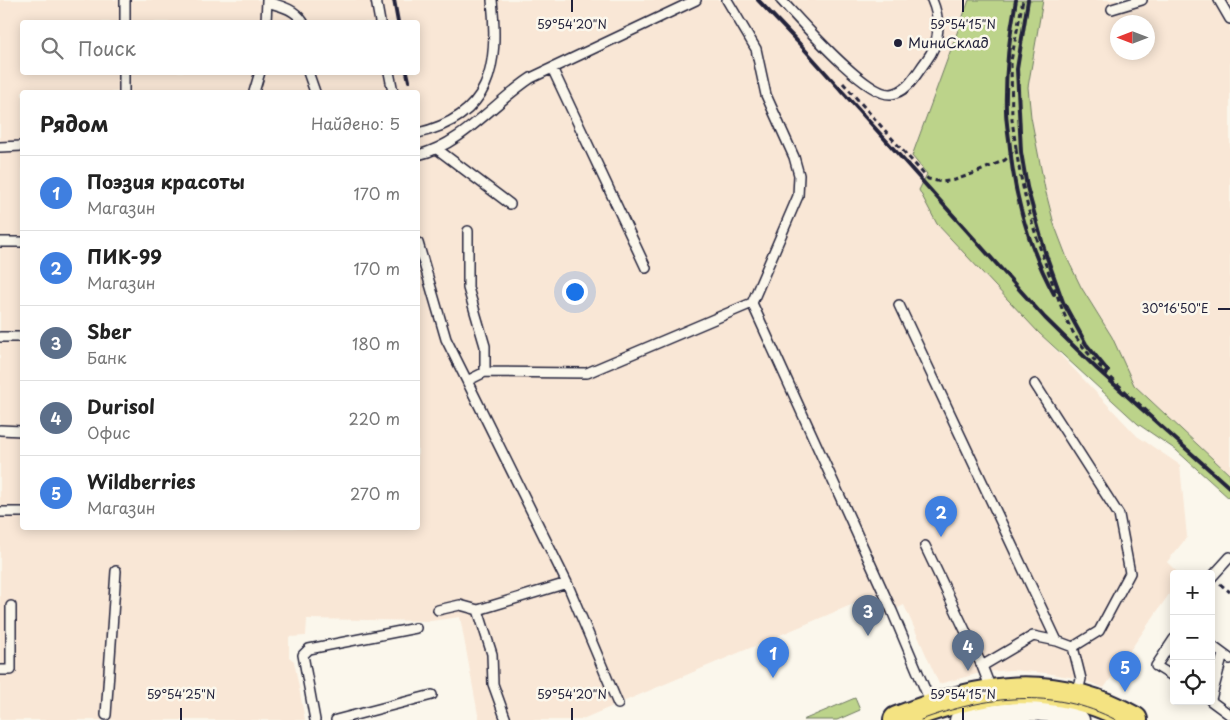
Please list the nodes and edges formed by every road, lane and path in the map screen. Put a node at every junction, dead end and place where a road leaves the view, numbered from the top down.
1 (125, 0) edge
2 (376, 0) edge
3 (492, 0) edge
4 (696, 0) edge
5 (727, 0) edge
6 (781, 0) edge
7 (932, 0) edge
8 (1023, 0) edge
9 (1142, 0) edge
10 (1219, 0) edge
11 (267, 1) edge
12 (1112, 9) dead end
13 (1230, 19) edge
14 (124, 20) edge
15 (266, 20) edge
16 (301, 20) edge
17 (380, 20) edge
18 (830, 53) junction
19 (552, 68) junction
20 (124, 75) edge
21 (259, 75) edge
22 (309, 75) edge
23 (390, 75) edge
24 (124, 90) edge
25 (255, 90) edge
26 (314, 90) edge
27 (393, 90) edge
28 (420, 133) edge
29 (20, 146) edge
30 (0, 147) edge
31 (1016, 148) junction
32 (437, 149) junction
33 (420, 155) edge
34 (510, 204) dead end
35 (468, 232) dead end
36 (0, 242) edge
37 (20, 242) edge
38 (420, 250) edge
39 (646, 268) dead end
40 (752, 303) junction
41 (899, 304) dead end
42 (0, 337) edge
43 (20, 337) edge
44 (485, 372) junction
45 (468, 381) junction
46 (1035, 384) dead end
47 (1150, 414) dead end
48 (0, 430) edge
49 (20, 431) edge
50 (0, 512) edge
51 (20, 512) edge
52 (925, 546) dead end
53 (1230, 557) edge
54 (116, 571) dead end
55 (1215, 574) edge
56 (567, 583) junction
57 (11, 606) dead end
58 (438, 610) dead end
59 (478, 610) junction
60 (416, 628) dead end
61 (1057, 640) junction
62 (1170, 645) edge
63 (1073, 647) junction
64 (1215, 648) edge
65 (1227, 656) edge
66 (982, 666) junction
67 (0, 670) edge
68 (1170, 675) edge
69 (1215, 688) edge
70 (992, 692) junction
71 (432, 695) dead end
72 (618, 704) dead end
73 (1215, 705) edge
74 (932, 706) junction
75 (1078, 708) edge
76 (106, 715) dead end
77 (1230, 715) edge
78 (1026, 716) edge
79 (315, 720) edge
80 (336, 720) edge
81 (506, 720) edge
82 (897, 720) edge
83 (959, 720) edge
84 (1134, 720) edge

1 - 14 lane
2 - 17 lane
3 - 28 lane
4 - 19 lane
5 - 40 lane
6 - 18 lane
7 - 18 lane
8 - 31 path
9 - 12 lane
10 - 13 lane
11 - 15 lane
11 - 16 lane
18 - 31 path
19 - 32 lane
19 - 39 lane
20 - 24 lane
21 - 25 lane
22 - 26 lane
23 - 27 lane
29 - 30 lane
31 - 47 path
32 - 33 lane
32 - 34 lane
35 - 44 lane
36 - 37 lane
38 - 45 lane
40 - 44 lane
40 - 74 lane
41 - 61 lane
42 - 43 lane
44 - 45 lane
45 - 56 lane
46 - 63 lane
48 - 49 lane
50 - 51 lane
52 - 66 lane
53 - 55 lane
54 - 76 lane
56 - 59 lane
56 - 72 lane
57 - 67 lane
58 - 59 lane
59 - 81 lane
60 - 79 lane
61 - 63 lane
61 - 66 lane
62 - 68 lane
63 - 75 lane
64 - 65 lane
65 - 69 lane
66 - 70 lane
70 - 74 main road
70 - 75 main road
71 - 80 lane
73 - 77 lane
74 - 82 main road
75 - 78 street
75 - 84 main road
78 - 83 street

